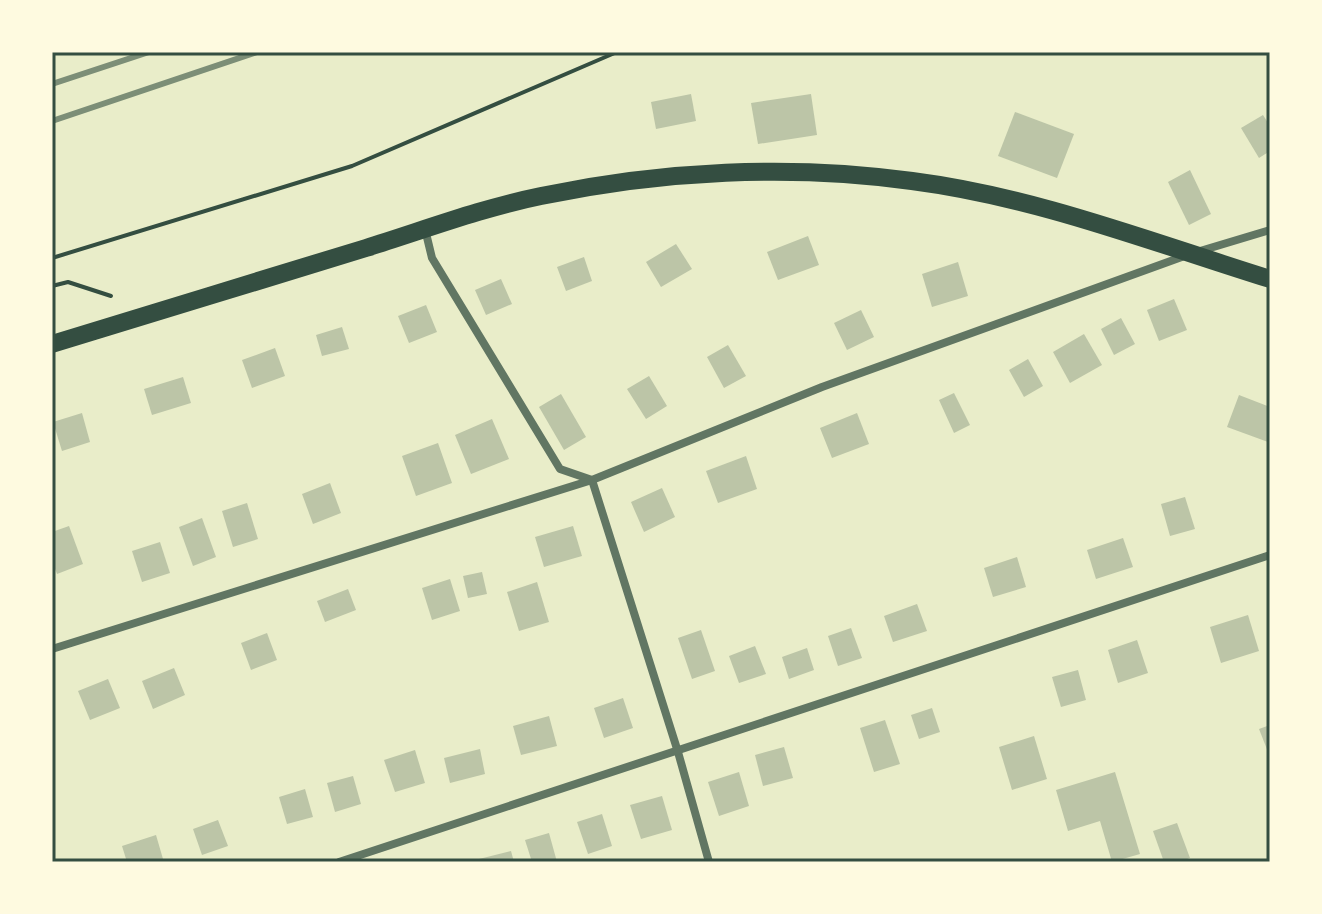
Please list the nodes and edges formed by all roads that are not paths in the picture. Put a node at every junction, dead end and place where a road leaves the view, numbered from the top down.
1 (425, 229) junction
2 (1270, 230) edge
3 (1190, 254) junction
4 (1270, 279) edge
5 (52, 344) edge
6 (592, 480) junction
7 (1270, 557) edge
8 (52, 649) edge
9 (678, 752) junction
10 (339, 862) edge
11 (709, 862) edge

1 - 3 main road
1 - 5 main road
1 - 6 street
2 - 3 street
3 - 4 main road
3 - 6 street
6 - 8 street
6 - 9 street
7 - 9 street
9 - 10 street
9 - 11 street

